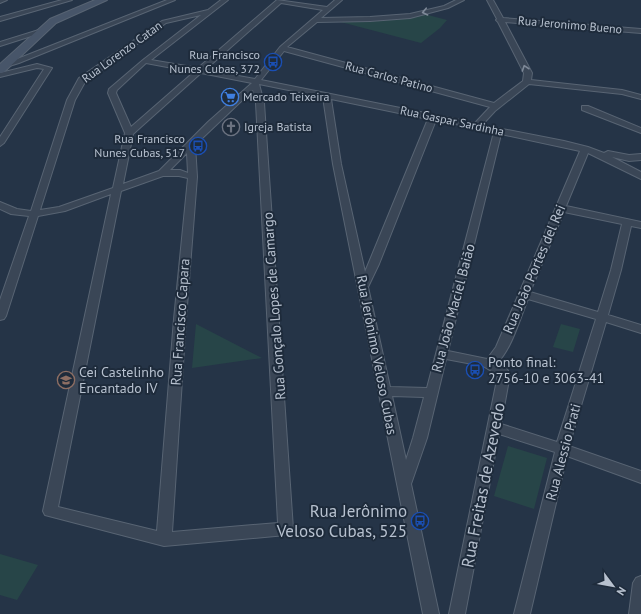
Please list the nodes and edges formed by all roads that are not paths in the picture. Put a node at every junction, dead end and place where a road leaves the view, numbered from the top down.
1 (4, 0) edge
2 (40, 0) edge
3 (69, 0) edge
4 (103, 0) edge
5 (172, 0) edge
6 (225, 0) edge
7 (277, 0) edge
8 (338, 0) edge
9 (461, 0) edge
10 (490, 0) edge
11 (0, 1) edge
12 (56, 4) junction
13 (326, 9) junction
14 (207, 12) junction
15 (0, 19) edge
16 (315, 20) junction
17 (500, 20) junction
18 (42, 31) junction
19 (641, 31) edge
20 (0, 44) edge
21 (282, 48) junction
22 (145, 61) junction
23 (3, 67) edge
24 (200, 70) junction
25 (0, 75) edge
26 (526, 82) junction
27 (257, 83) junction
28 (327, 96) junction
29 (641, 97) edge
30 (238, 100) junction
31 (260, 102) junction
32 (495, 106) junction
33 (585, 108) dead end
34 (433, 117) junction
35 (477, 126) junction
36 (498, 131) junction
37 (641, 131) edge
38 (129, 133) junction
39 (0, 143) edge
40 (191, 145) junction
41 (585, 149) junction
42 (595, 152) junction
43 (641, 157) edge
44 (162, 173) junction
45 (641, 176) edge
46 (193, 177) junction
47 (117, 189) junction
48 (0, 205) edge
49 (560, 208) junction
50 (35, 214) junction
51 (627, 222) junction
52 (641, 225) edge
53 (363, 287) junction
54 (524, 294) junction
55 (0, 316) edge
56 (601, 317) junction
57 (641, 329) edge
58 (441, 354) junction
59 (490, 363) junction
60 (384, 391) junction
61 (430, 393) junction
62 (493, 427) junction
63 (562, 449) junction
64 (641, 477) edge
65 (404, 484) junction
66 (164, 539) junction
67 (641, 583) edge
68 (431, 614) edge
69 (458, 614) edge
70 (522, 614) edge
71 (637, 614) edge

1 - 11 street
2 - 12 street
3 - 12 street
4 - 18 main road
5 - 23 street
6 - 14 street
7 - 13 street
7 - 24 street
8 - 13 street
9 -> 16 street
10 - 17 street
12 - 15 street
13 - 16 street
14 - 22 street
14 - 50 street, Rua Lorenzo Catan
16 - 21 street
17 - 19 street, Rua Jeronimo Bueno
26 -> 17 street
18 - 20 street
18 - 23 main road
21 - 27 street
21 - 32 street, Rua Carlos Patino
22 - 24 street, Rua Gaspar Sardinha
22 - 38 street
24 - 27 street, Rua Gaspar Sardinha
24 - 38 street
25 - 39 street
26 - 29 street
26 - 32 street
27 - 28 street, Rua Gaspar Sardinha
27 - 30 street
27 - 31 street, Rua Gonçalo Lopes de Camargo
28 - 34 street, Rua Gaspar Sardinha
28 - 53 street, Rua Jerônimo Veloso Cubas
30 - 31 street
30 - 40 street
31 - 66 street, Rua Gonçalo Lopes de Camargo
32 - 35 street
33 - 37 street
34 - 35 street, Rua Gaspar Sardinha
34 - 53 street
35 - 36 street, Rua Gaspar Sardinha
36 - 41 street, Rua Gaspar Sardinha
36 - 58 street, Rua João Maciel Baião
38 - 47 street
40 - 44 street
40 - 46 street, Rua Francisco Capara
41 - 42 street, Rua Gaspar Sardinha
41 - 49 street, Rua João Portes del Rei
42 - 43 street
42 - 45 street, Rua Gaspar Sardinha
44 - 46 street
44 - 47 street
46 - 66 street, Rua Francisco Capara
47 - 50 street
47 - 66 street
48 - 50 street
49 - 51 street
49 - 54 street, Rua João Portes del Rei
50 - 55 street, Rua Lorenzo Catan
51 - 52 street
51 - 56 street, Rua Alessio Prati
53 - 60 street, Rua Jerônimo Veloso Cubas
54 - 56 street
54 - 59 street, Rua João Portes del Rei
56 - 57 street
56 - 63 street, Rua Alessio Prati
58 - 59 street
58 - 61 street, Rua João Maciel Baião
59 - 62 street, Rua Freitas de Azevedo
60 - 61 street
60 - 65 street, Rua Jerônimo Veloso Cubas
61 - 65 street, Rua João Maciel Baião
62 - 63 street
62 - 69 street, Rua Freitas de Azevedo
63 - 64 street
63 - 70 street, Rua Alessio Prati
65 - 68 street, Rua Jerônimo Veloso Cubas
67 - 71 street

